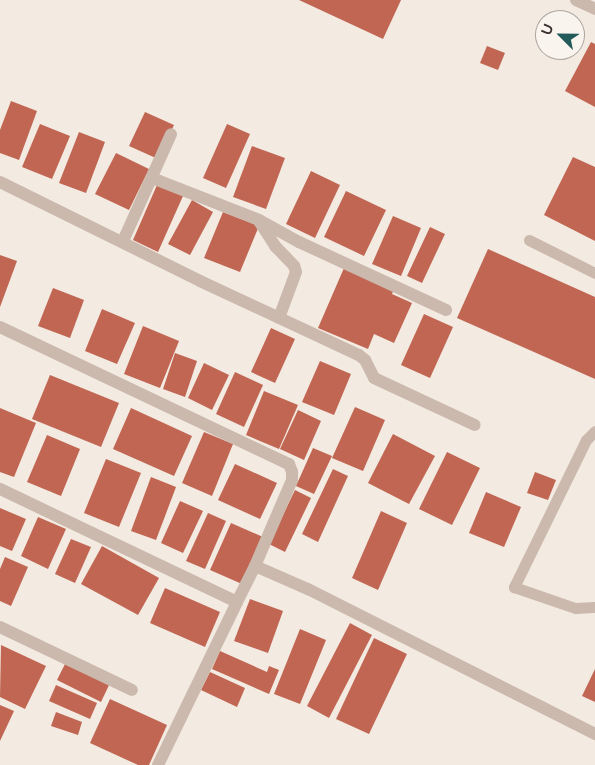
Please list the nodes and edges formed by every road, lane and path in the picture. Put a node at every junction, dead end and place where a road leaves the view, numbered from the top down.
1 (576, 0) edge
2 (595, 9) edge
3 (171, 134) dead end
4 (152, 178) junction
5 (0, 182) edge
6 (259, 220) junction
7 (529, 240) dead end
8 (123, 241) junction
9 (595, 273) edge
10 (446, 310) dead end
11 (278, 318) junction
12 (0, 327) edge
13 (475, 425) dead end
14 (595, 431) edge
15 (0, 489) edge
16 (255, 566) junction
17 (237, 602) junction
18 (595, 607) edge
19 (0, 627) edge
20 (132, 690) dead end
21 (595, 734) edge
22 (158, 765) edge

1 - 2 street
3 - 4 street
4 - 6 street
4 - 8 street
5 - 8 street
6 - 10 street
6 - 11 street
7 - 9 lane
8 - 11 street
11 - 13 street
12 - 16 street
14 - 18 lane
15 - 17 street
16 - 17 street
16 - 21 street
17 - 22 street
19 - 20 street

